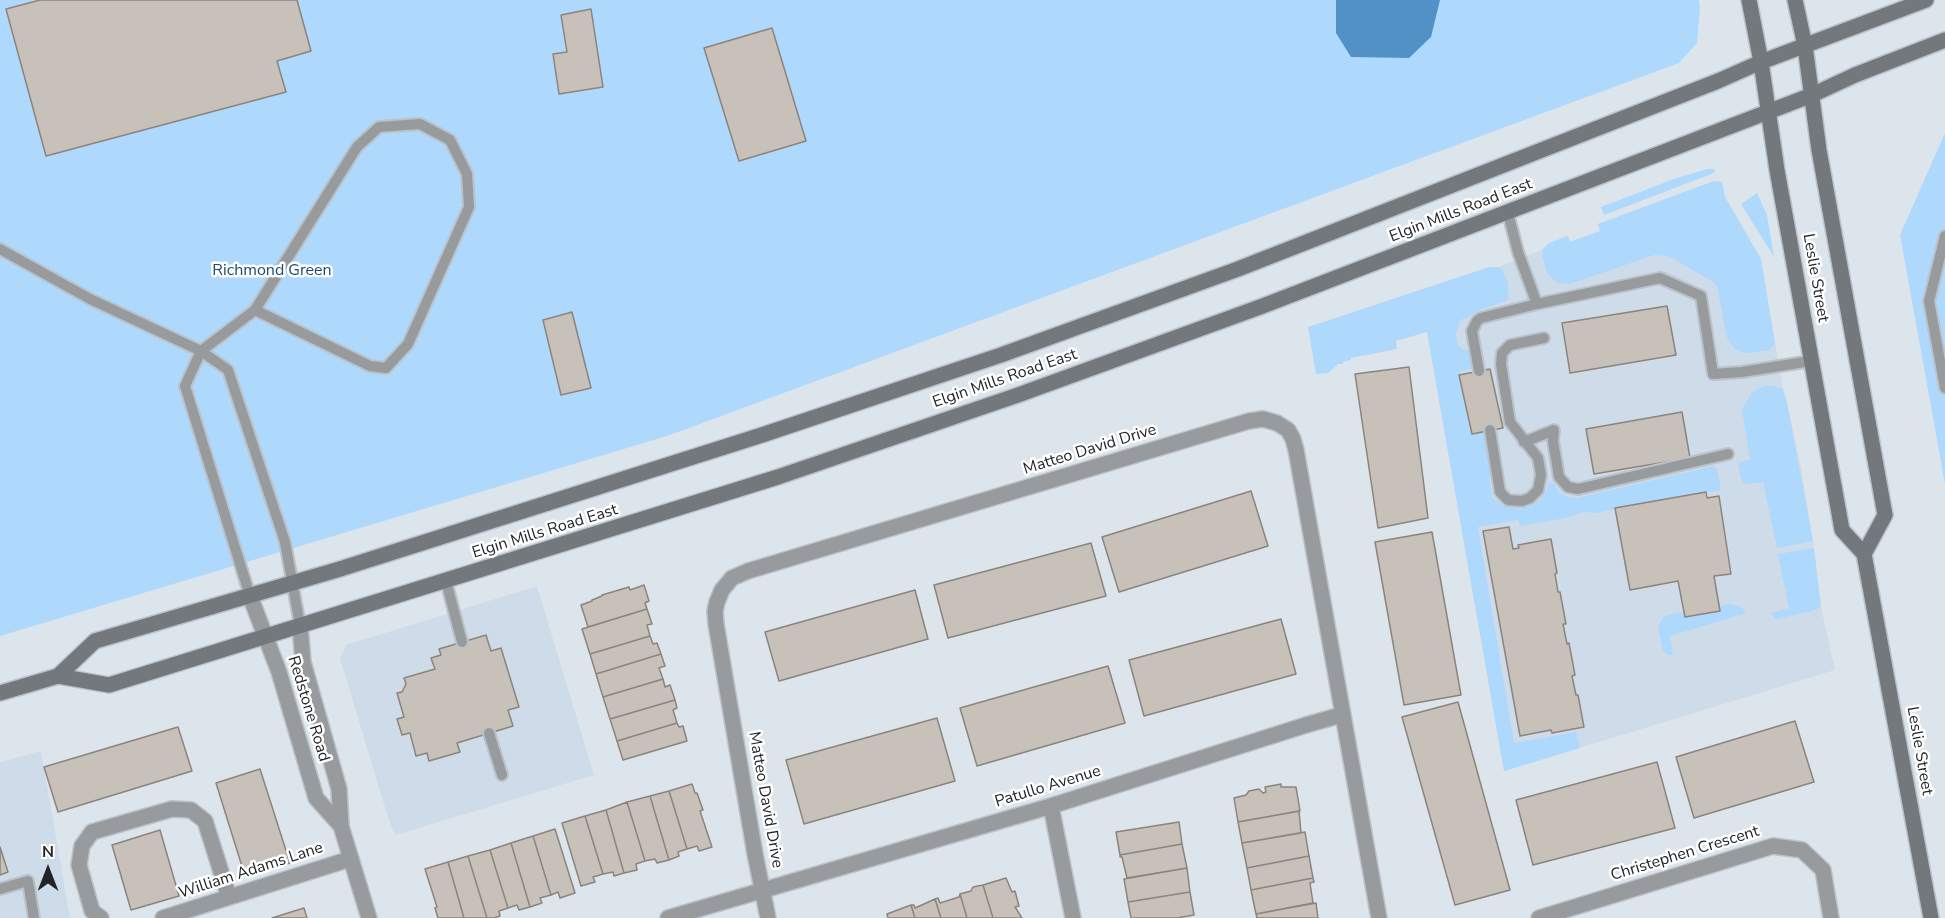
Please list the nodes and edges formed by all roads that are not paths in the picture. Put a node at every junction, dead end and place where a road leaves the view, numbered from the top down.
1 (1749, 0) edge
2 (1795, 0) edge
3 (1926, 0) edge
4 (1945, 40) edge
5 (1805, 46) junction
6 (1761, 62) junction
7 (1812, 95) junction
8 (1768, 112) junction
9 (1508, 213) junction
10 (1945, 236) edge
11 (0, 249) edge
12 (1537, 304) junction
13 (255, 310) junction
14 (1544, 338) dead end
15 (201, 351) junction
16 (1811, 361) junction
17 (1479, 371) dead end
18 (1945, 388) edge
19 (1490, 430) dead end
20 (1524, 442) junction
21 (1728, 454) dead end
22 (1864, 555) junction
23 (446, 581) junction
24 (293, 582) junction
25 (250, 596) junction
26 (300, 624) junction
27 (265, 637) junction
28 (462, 642) dead end
29 (58, 676) junction
30 (0, 693) edge
31 (1341, 715) junction
32 (489, 733) dead end
33 (502, 775) dead end
34 (1051, 806) junction
35 (341, 826) junction
36 (350, 859) junction
37 (0, 889) edge
38 (764, 889) junction
39 (229, 897) junction
40 (34, 918) edge
41 (100, 918) edge
42 (163, 918) edge
43 (369, 918) edge
44 (668, 918) edge
45 (768, 918) edge
46 (1073, 918) edge
47 (1379, 918) edge
48 (1539, 918) edge
49 (1831, 918) edge
50 (1931, 918) edge

1 - 6 main road, Leslie Street
2 - 5 main road, Leslie Street
3 - 5 main road, Elgin Mills Road East
4 - 7 main road, Elgin Mills Road East
5 - 6 main road, Elgin Mills Road East
5 - 7 main road, Leslie Street
6 - 8 main road, Leslie Street
6 - 24 main road, Elgin Mills Road East
7 - 8 main road, Elgin Mills Road East
7 - 22 main road, Leslie Street
8 - 9 main road, Elgin Mills Road East
8 - 16 main road, Leslie Street
9 - 12 lane
9 - 23 main road, Elgin Mills Road East
10 - 18 lane
11 - 15 lane
12 - 16 lane
12 - 17 lane
13 - 13 lane
13 - 15 lane
14 - 20 lane
15 - 24 lane
15 - 25 lane
16 - 22 main road, Leslie Street
19 - 20 lane
20 - 21 lane
22 - 50 main road, Leslie Street
23 - 26 main road, Elgin Mills Road East
23 - 28 lane
24 - 25 main road, Elgin Mills Road East
24 - 26 lane
25 - 27 street, Redstone Road
25 - 29 main road, Elgin Mills Road East
26 - 27 main road, Elgin Mills Road East
26 - 35 street, Redstone Road
27 - 29 main road, Elgin Mills Road East
27 - 35 street, Redstone Road
29 - 30 main road, Elgin Mills Road East
31 - 34 street, Patullo Avenue
31 - 38 street, Matteo David Drive
31 - 47 street, Matteo David Drive
32 - 33 lane
34 - 38 street, Patullo Avenue
34 - 46 street
35 - 36 street, Redstone Road
36 - 39 street, William Adams Lane
36 - 43 street, Redstone Road
37 - 40 lane
38 - 44 street, Patullo Avenue
38 - 45 street, Matteo David Drive
39 - 41 street
39 - 42 street, William Adams Lane
48 - 49 street, Christephen Crescent

